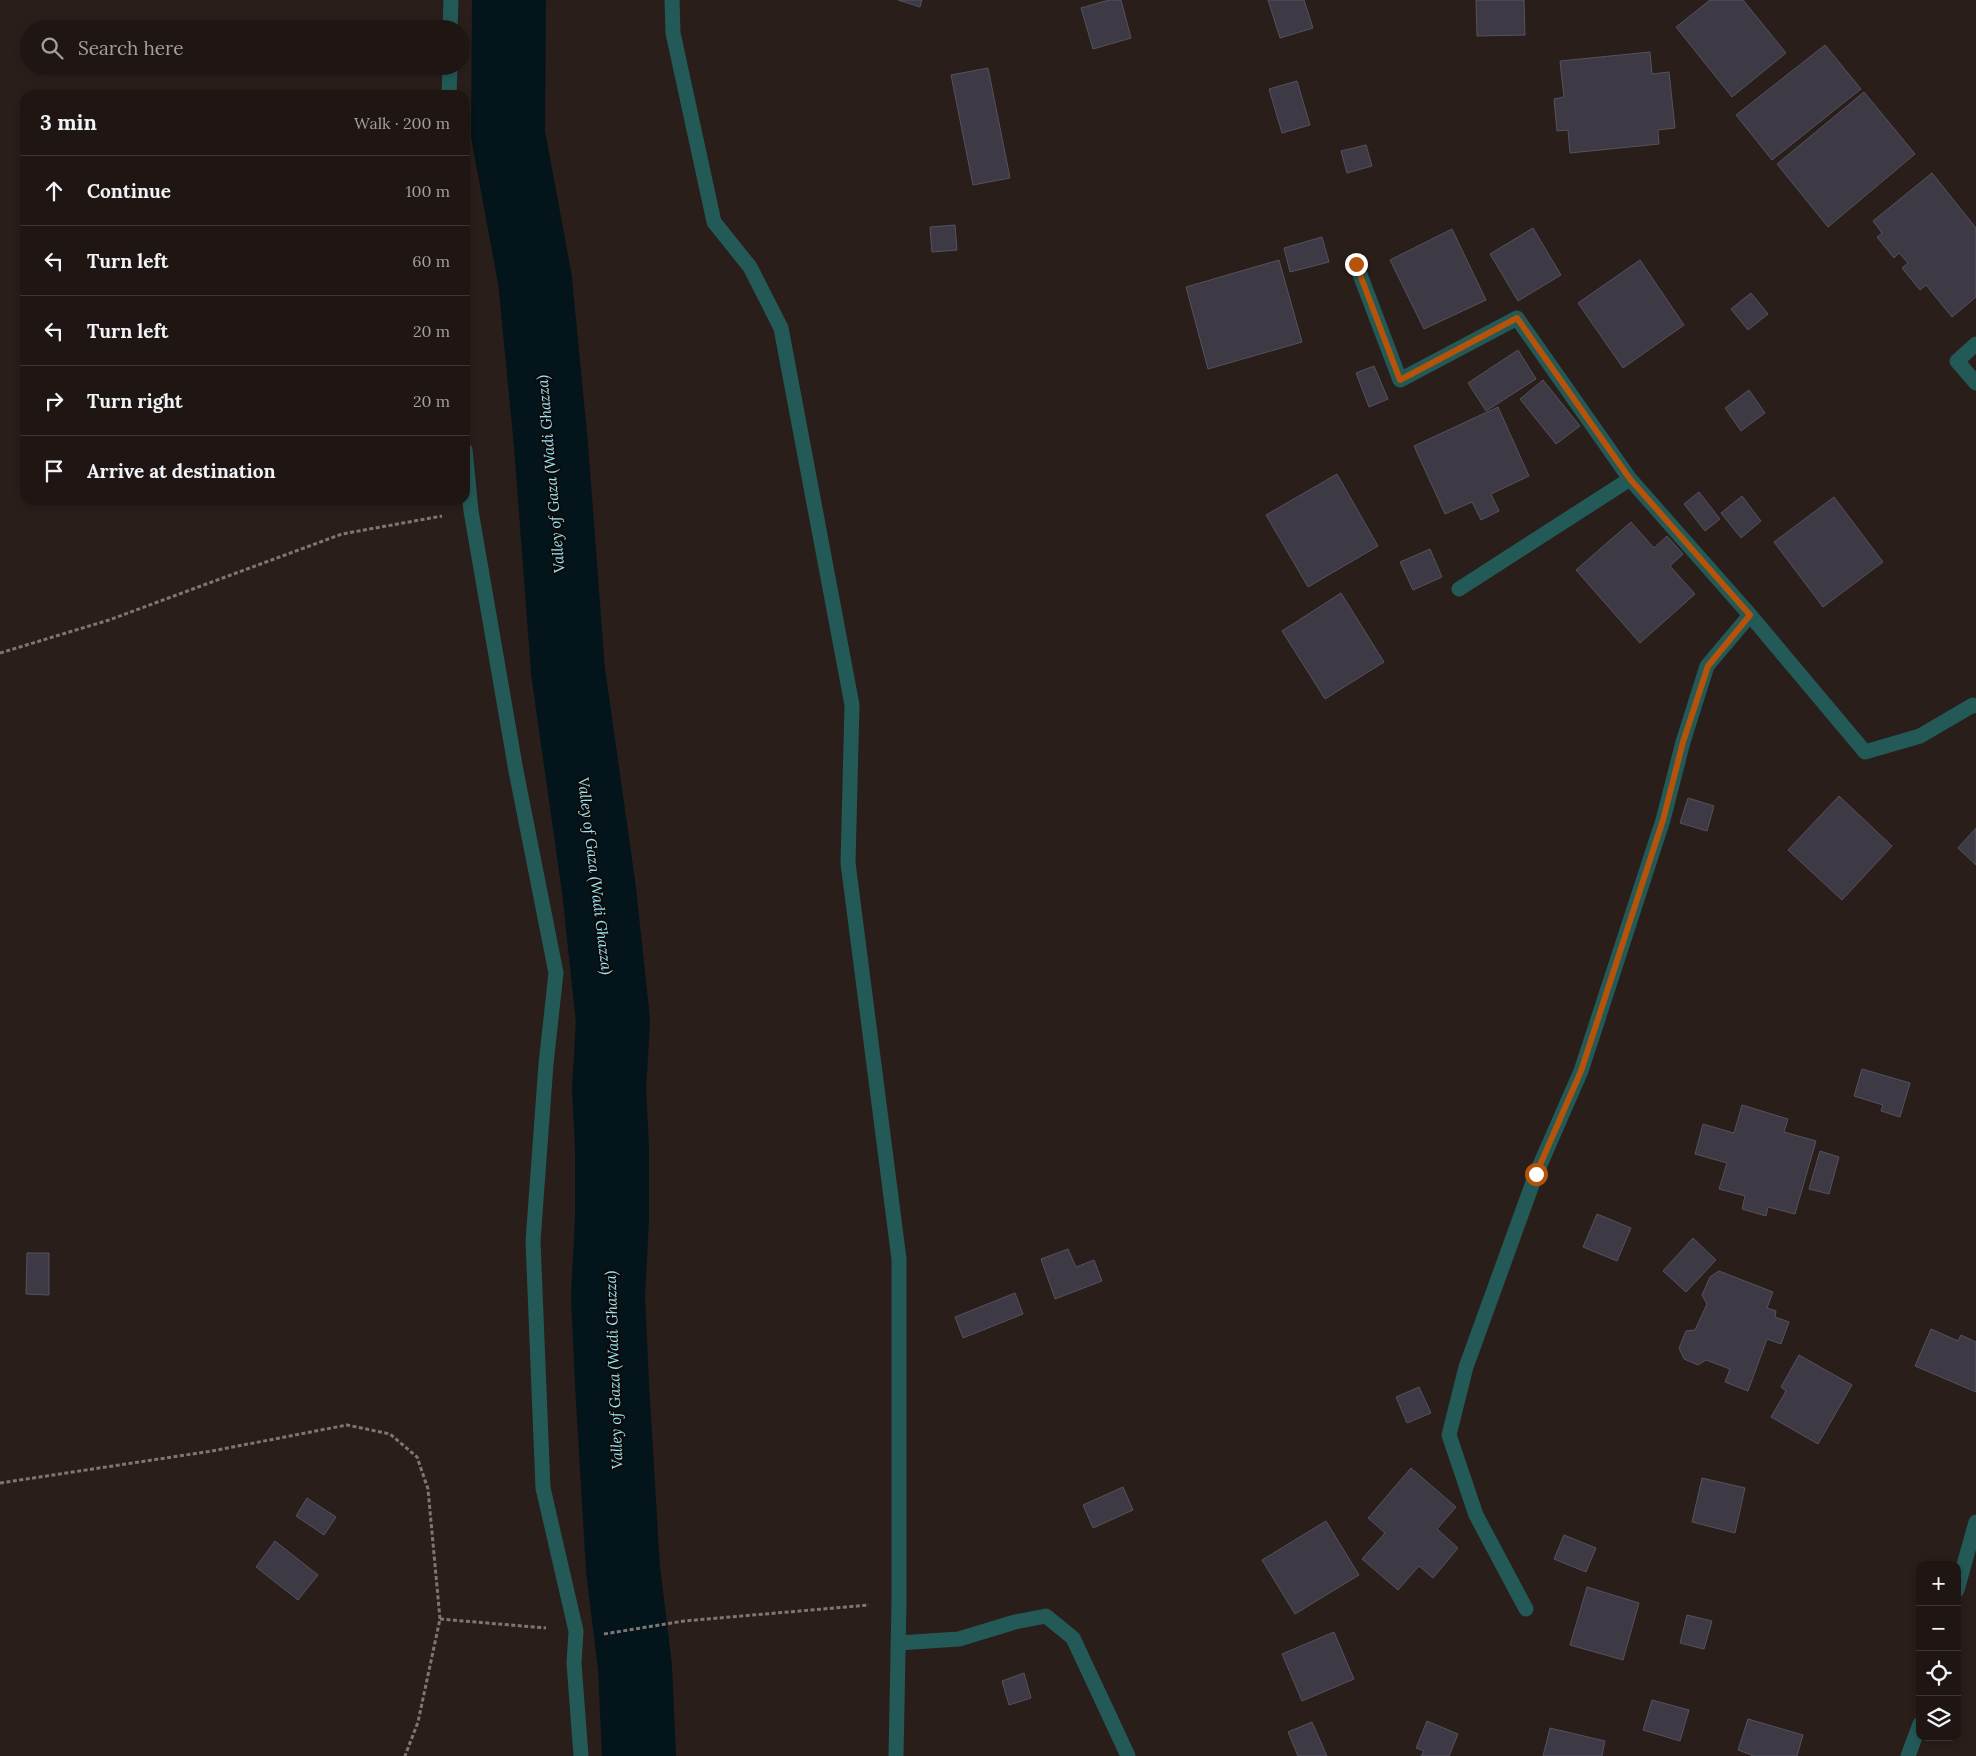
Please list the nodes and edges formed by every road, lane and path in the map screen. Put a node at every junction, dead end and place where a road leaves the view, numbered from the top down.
1 (451, 0) edge
2 (672, 0) edge
3 (450, 20) edge
4 (450, 75) edge
5 (449, 90) edge
6 (1356, 264) dead end
7 (1976, 344) edge
8 (1976, 383) edge
9 (1630, 479) junction
10 (470, 501) edge
11 (471, 511) junction
12 (1459, 589) dead end
13 (1750, 615) junction
14 (0, 653) edge
15 (1976, 706) edge
16 (0, 1483) edge
17 (1976, 1522) edge
18 (1961, 1576) edge
19 (899, 1602) junction
20 (1526, 1609) dead end
21 (440, 1618) junction
22 (576, 1631) junction
23 (600, 1635) dead end
24 (898, 1642) junction
25 (1916, 1735) edge
26 (404, 1756) edge
27 (581, 1756) edge
28 (896, 1756) edge
29 (1128, 1756) edge
30 (1908, 1756) edge

1 - 3 street
2 - 19 street
4 - 5 street
6 - 9 street
7 - 8 street
9 - 12 street
9 - 13 street
10 - 11 street
11 - 14 path
11 - 22 street
13 - 15 street
13 - 20 street
16 - 21 path
17 - 18 street
19 - 23 path
19 - 24 street
21 - 22 path
21 - 26 path
22 - 27 street
24 - 28 street
24 - 29 street
25 - 30 street

